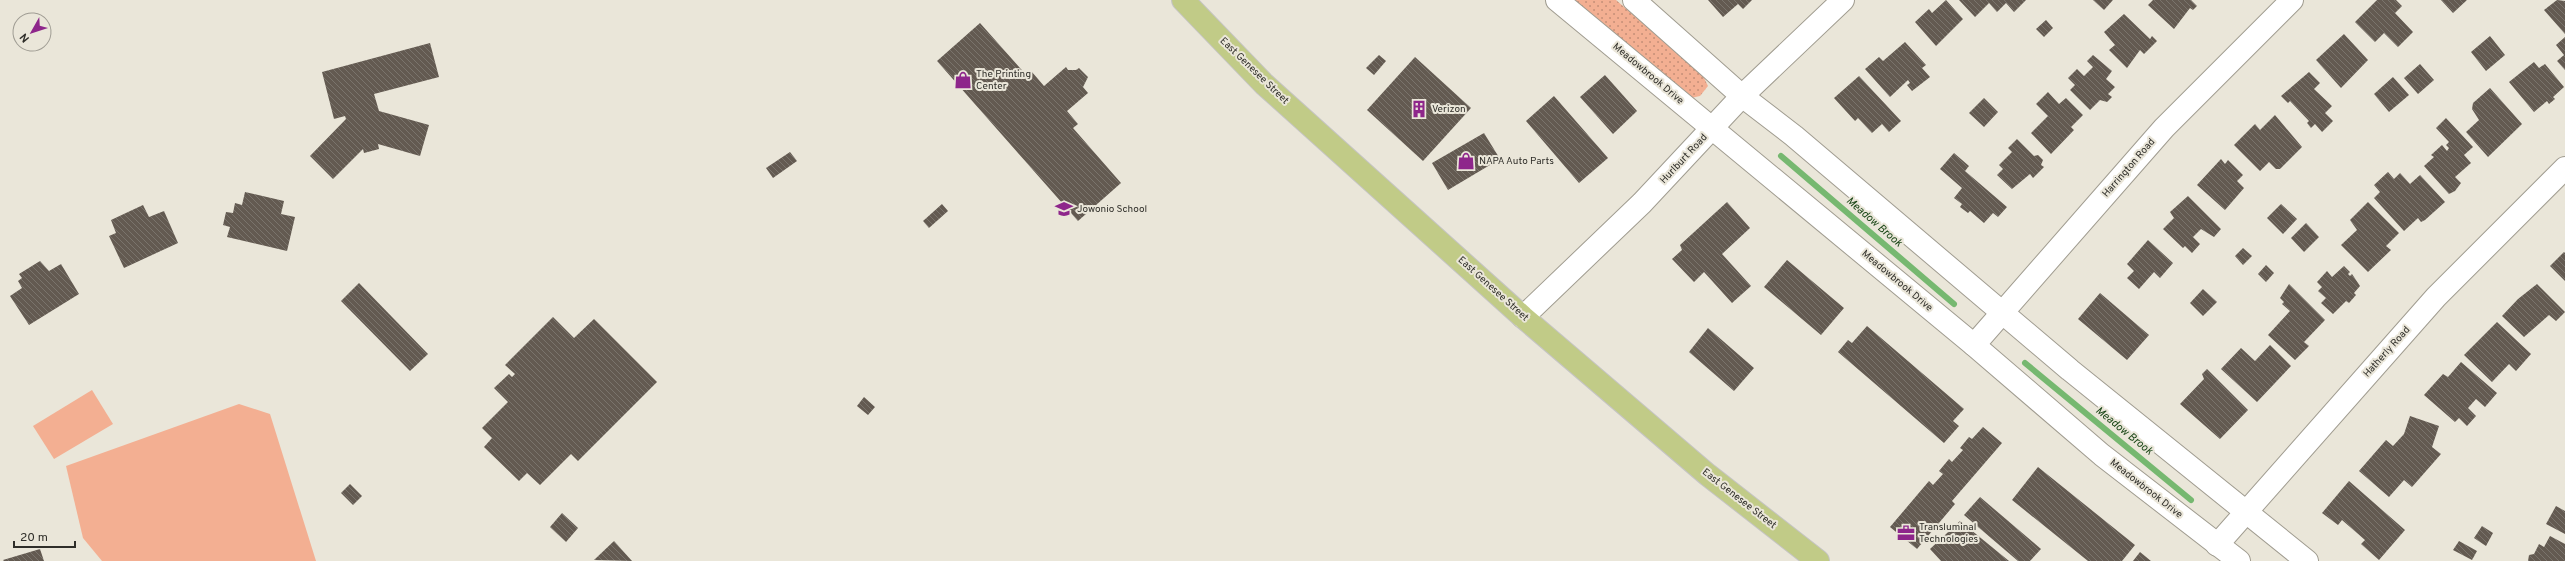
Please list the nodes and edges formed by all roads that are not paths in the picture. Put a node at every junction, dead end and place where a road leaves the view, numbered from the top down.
1 (1183, 0) edge
2 (1557, 0) edge
3 (1634, 0) edge
4 (1843, 0) edge
5 (2292, 0) edge
6 (1742, 96) junction
7 (1713, 128) junction
8 (2565, 168) edge
9 (2002, 312) junction
10 (1523, 317) junction
11 (1974, 344) junction
12 (2246, 510) junction
13 (2217, 545) junction
14 (1818, 561) edge
15 (2239, 561) edge
16 (2307, 561) edge

1 - 10 main road, East Genesee Street
2 - 7 street, Meadowbrook Drive
3 - 6 street
4 - 6 street, Hurlburt Road
5 - 9 street, Harrington Road
6 - 7 street, Hurlburt Road
6 - 9 street
7 - 10 street, Hurlburt Road
7 - 11 street, Meadowbrook Drive
8 - 12 street, Hatherly Road
9 - 11 street, Harrington Road
9 - 12 street
10 - 14 main road, East Genesee Street
11 - 13 street, Meadowbrook Drive
12 - 13 street, Hatherly Road
12 - 16 street
13 - 15 street, Meadowbrook Drive

